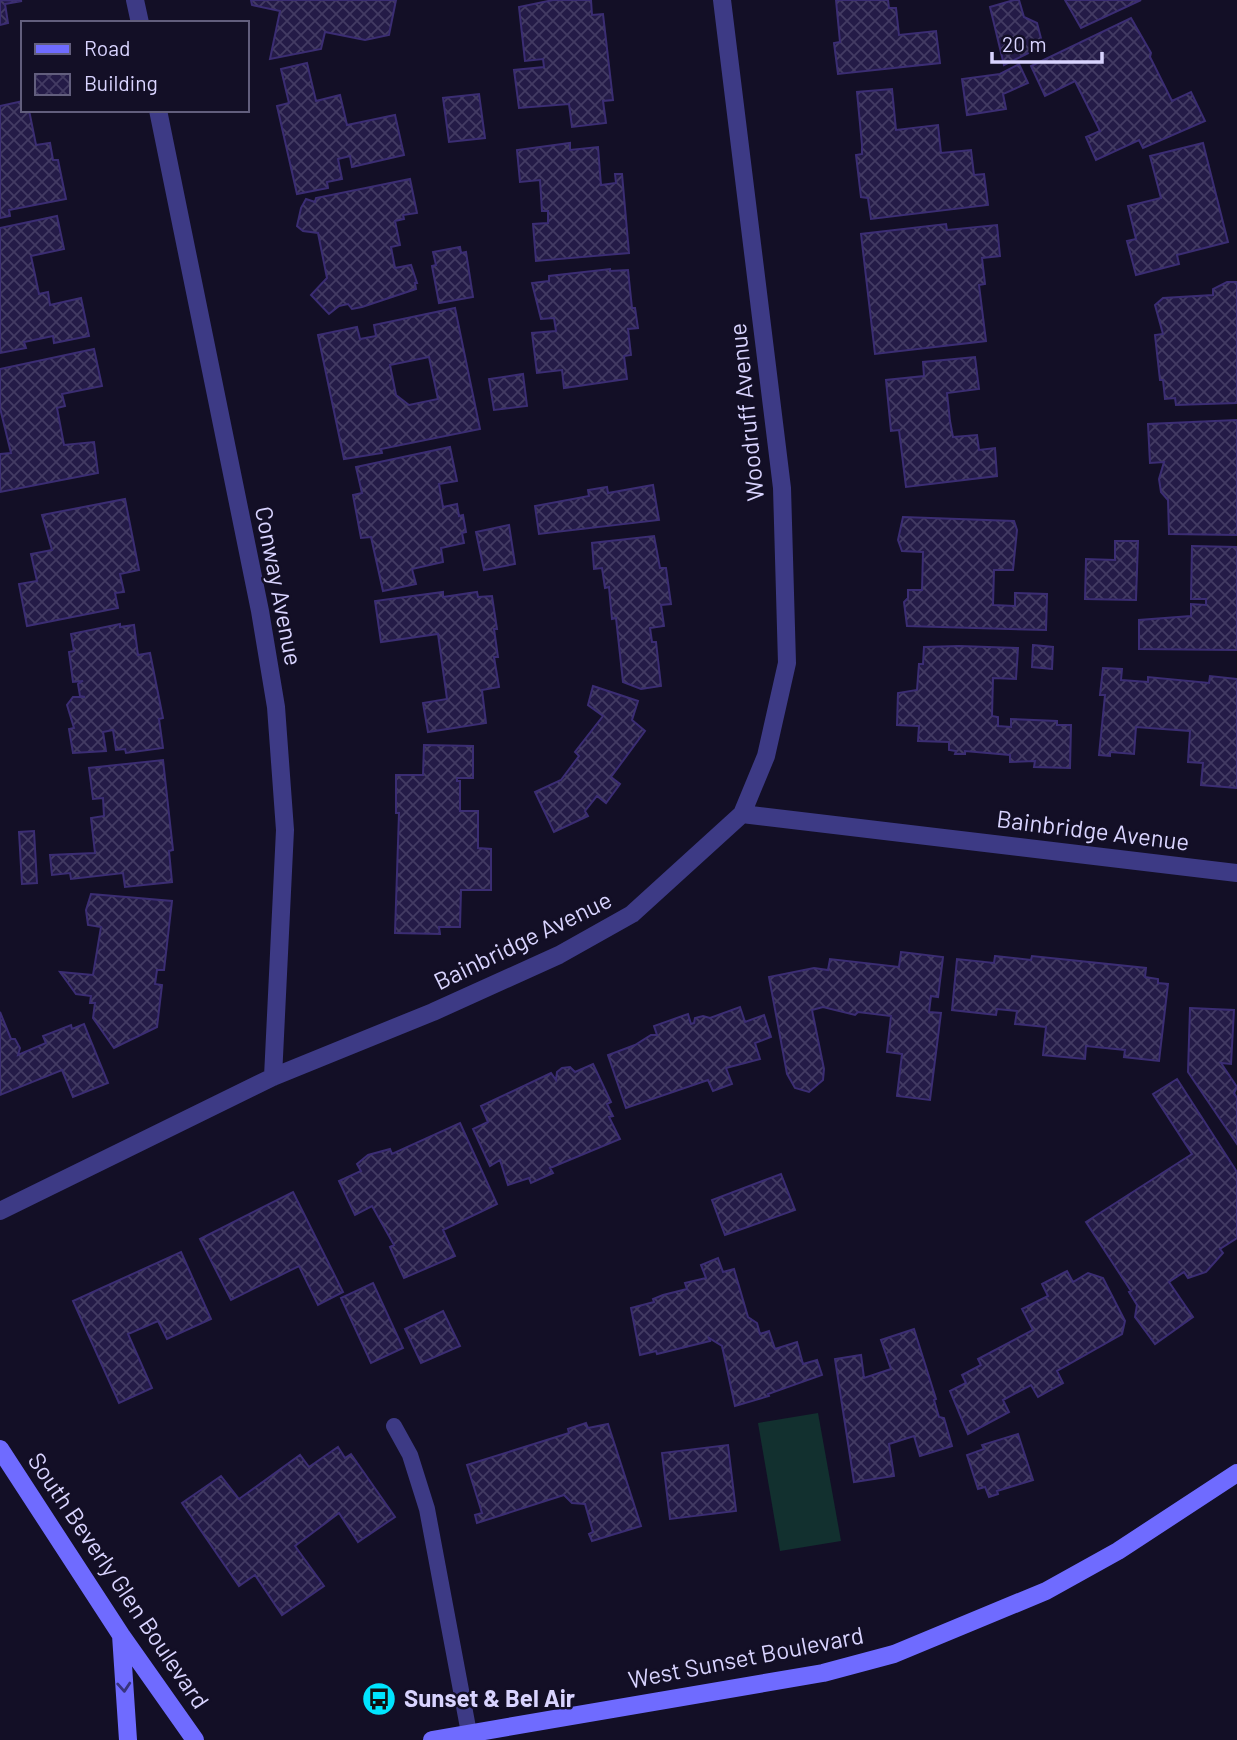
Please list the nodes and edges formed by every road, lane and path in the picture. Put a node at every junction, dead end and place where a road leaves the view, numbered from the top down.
1 (135, 0) edge
2 (722, 0) edge
3 (140, 21) edge
4 (158, 112) edge
5 (742, 814) junction
6 (1237, 873) edge
7 (273, 1077) junction
8 (0, 1211) edge
9 (394, 1426) dead end
10 (0, 1449) edge
11 (1237, 1474) edge
12 (121, 1635) junction
13 (470, 1732) junction
14 (128, 1740) edge
15 (195, 1740) edge
16 (432, 1740) edge

1 - 3 street
2 - 5 street, Woodruff Avenue
4 - 7 street, Conway Avenue
5 - 6 street, Bainbridge Avenue
5 - 7 street, Bainbridge Avenue
7 - 8 street, Bainbridge Avenue
9 - 13 lane
10 - 12 main road, South Beverly Glen Boulevard
11 - 13 main road, West Sunset Boulevard
12 -> 14 main road
12 - 15 main road, South Beverly Glen Boulevard
13 - 16 main road, West Sunset Boulevard

